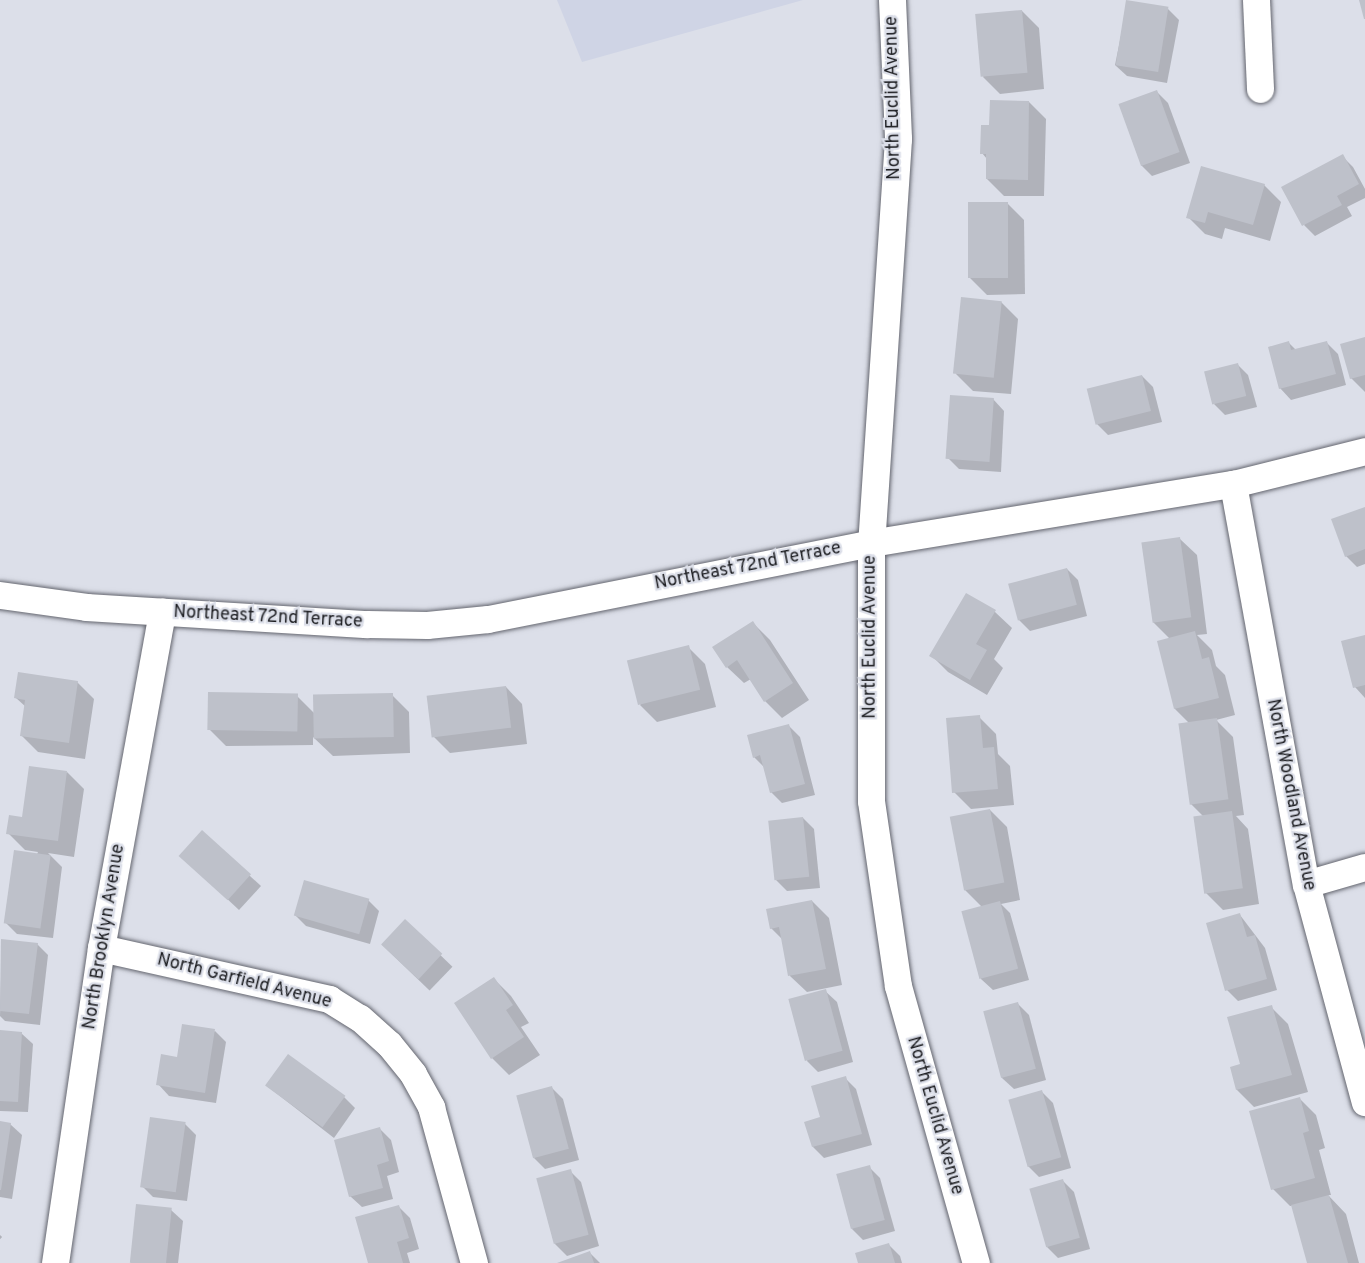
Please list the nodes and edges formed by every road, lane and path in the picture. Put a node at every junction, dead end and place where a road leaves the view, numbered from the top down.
1 (892, 0) edge
2 (1256, 0) edge
3 (1260, 89) dead end
4 (1365, 451) edge
5 (1233, 484) junction
6 (871, 543) junction
7 (0, 595) edge
8 (162, 611) junction
9 (1365, 867) edge
10 (1306, 884) junction
11 (101, 948) junction
12 (1365, 1102) edge
13 (55, 1263) edge
14 (474, 1263) edge
15 (976, 1263) edge

1 - 6 street, North Euclid Avenue
2 - 3 street
4 - 5 street, Northeast 72nd Terrace
5 - 6 street, Northeast 72nd Terrace
5 - 10 street, North Woodland Avenue
6 - 8 street, Northeast 72nd Terrace
6 - 15 street, North Euclid Avenue
7 - 8 street, Northeast 72nd Terrace
8 - 11 street, North Brooklyn Avenue
9 - 10 street
10 - 12 street, North Woodland Avenue
11 - 13 street, North Brooklyn Avenue
11 - 14 street, North Garfield Avenue

